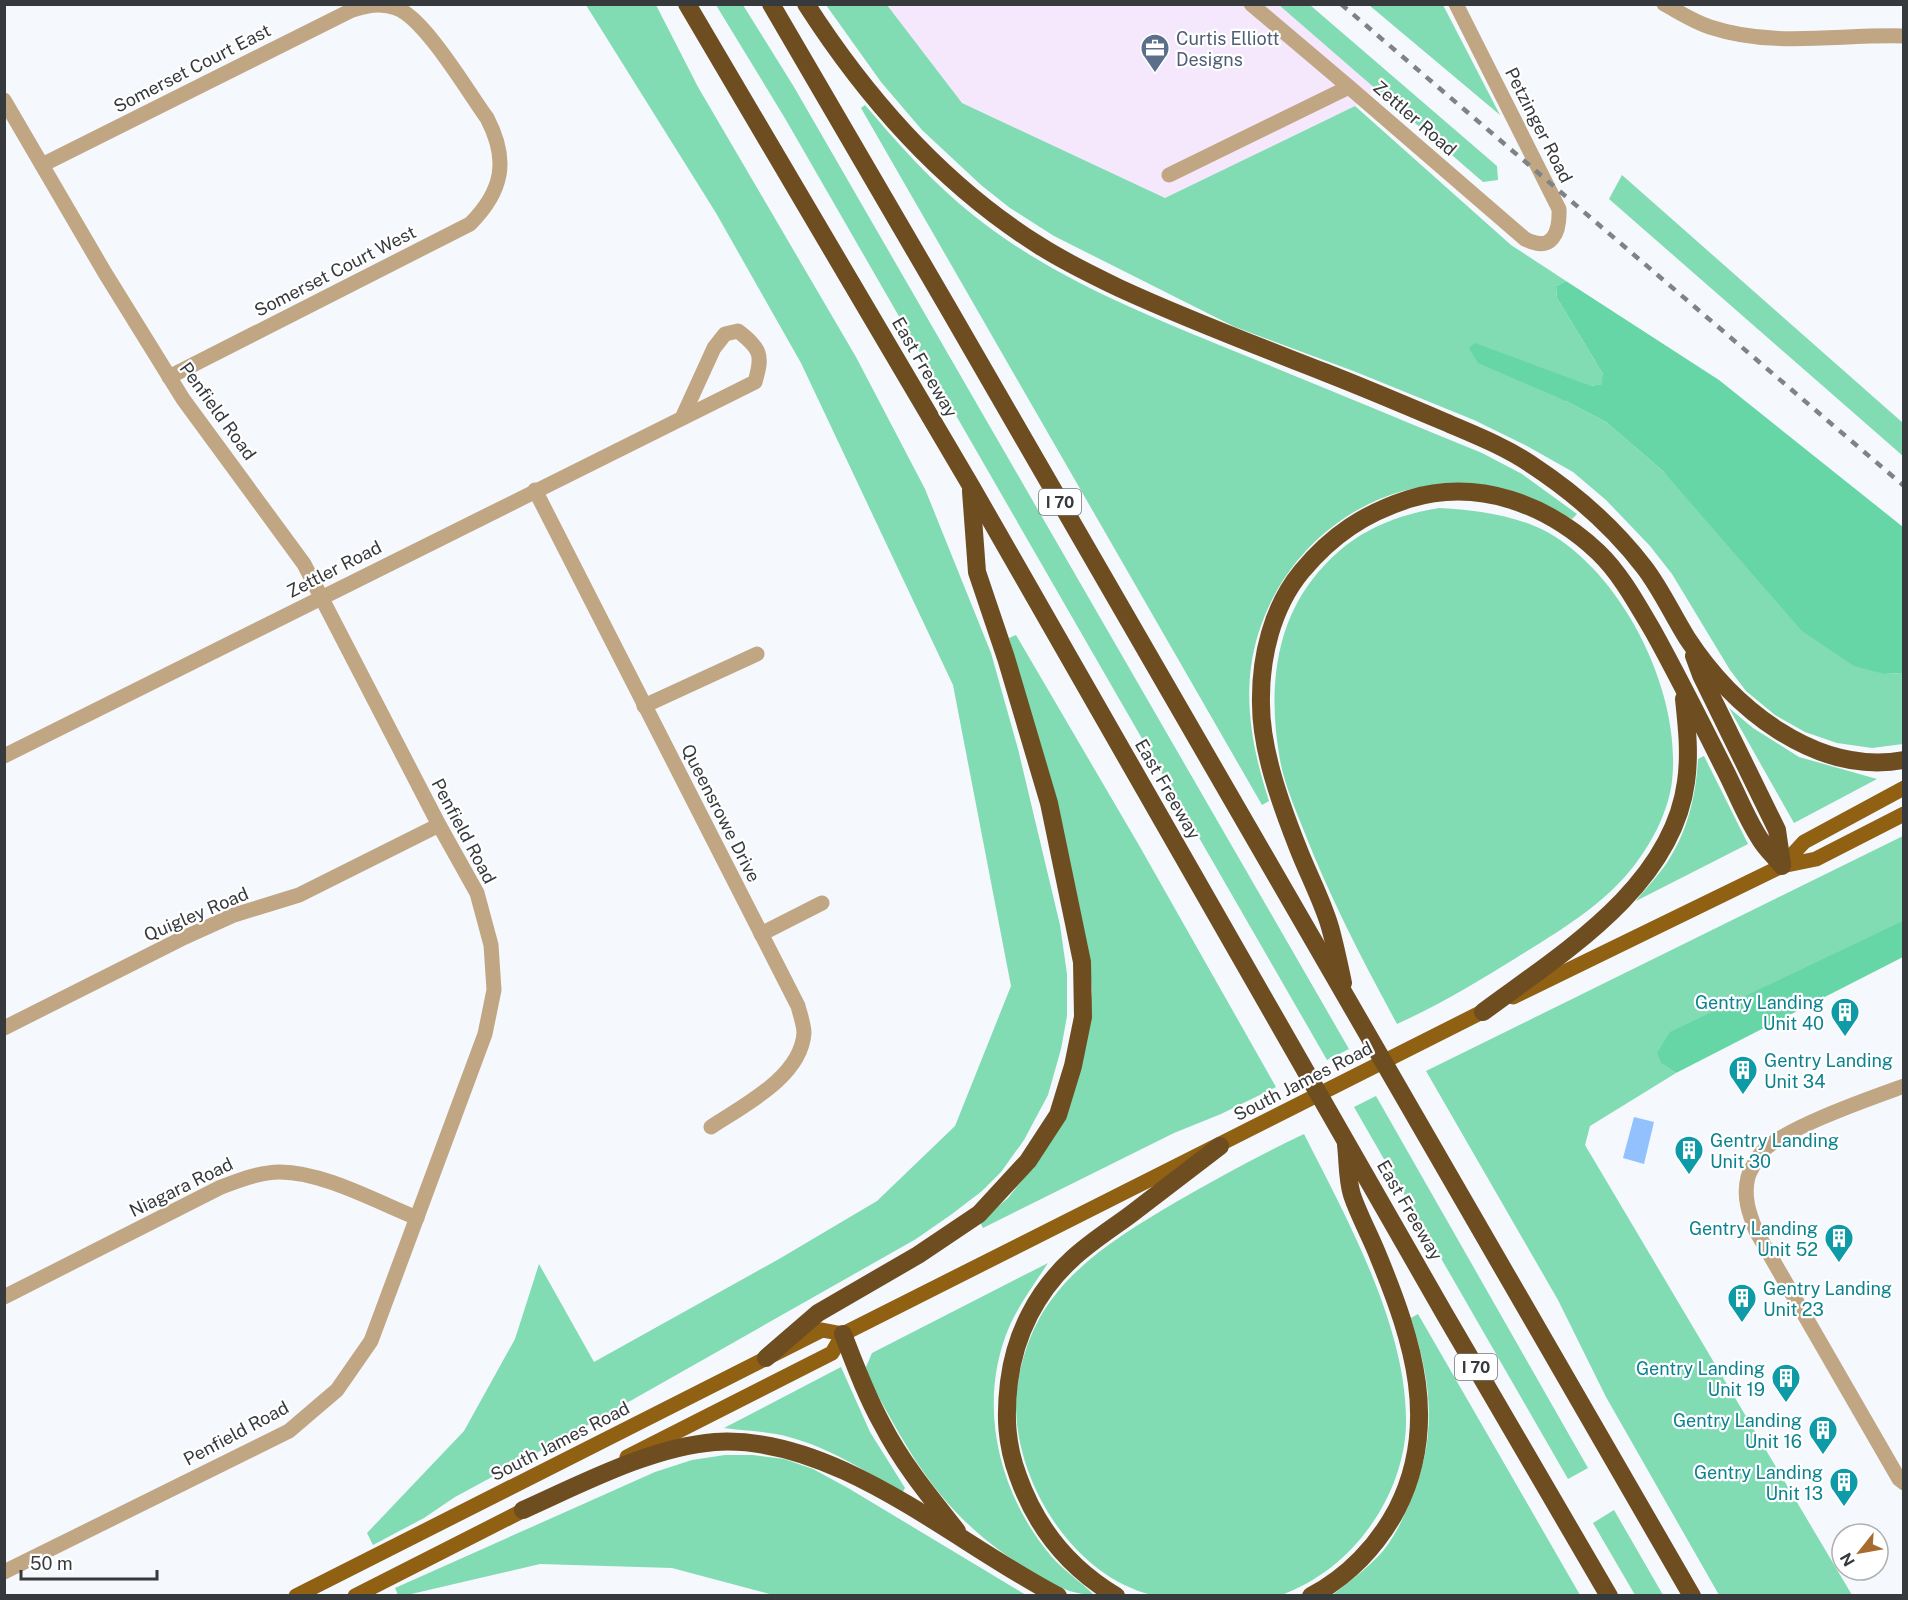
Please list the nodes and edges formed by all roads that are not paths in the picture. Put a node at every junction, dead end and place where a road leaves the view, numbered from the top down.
1 (687, 4) edge
2 (771, 4) edge
3 (806, 4) edge
4 (1251, 4) edge
5 (1456, 4) edge
6 (1664, 4) edge
7 (1904, 36) edge
8 (1349, 87) junction
9 (4, 100) edge
10 (42, 165) junction
11 (1169, 176) dead end
12 (499, 179) joint
13 (1525, 239) joint
14 (169, 377) junction
15 (682, 418) junction
16 (971, 486) junction
17 (536, 490) junction
18 (321, 598) junction
19 (1688, 640) junction
20 (757, 654) dead end
21 (1682, 686) junction
22 (644, 706) junction
23 (4, 756) edge
24 (1904, 760) edge
25 (1904, 788) edge
26 (1904, 814) edge
27 (439, 825) junction
28 (1782, 866) junction
29 (822, 903) dead end
30 (761, 934) junction
31 (1348, 1002) junction
32 (1483, 1012) junction
33 (4, 1028) edge
34 (1904, 1086) edge
35 (711, 1127) dead end
36 (1345, 1137) junction
37 (1220, 1146) junction
38 (417, 1218) junction
39 (4, 1297) edge
40 (843, 1334) junction
41 (766, 1358) junction
42 (1904, 1483) edge
43 (523, 1510) junction
44 (966, 1540) junction
45 (4, 1572) edge
46 (296, 1596) edge
47 (355, 1596) edge
48 (1058, 1596) edge
49 (1116, 1596) edge
50 (1311, 1596) edge
51 (1609, 1596) edge
52 (1692, 1596) edge

1 - 16 highway, East Freeway / I 70
2 - 31 highway, I 70
3 - 19 highway
4 - 8 street
5 - 13 street, Petzinger Road
6 - 7 street
8 - 11 street, Zettler Road
8 - 13 street, Zettler Road
9 - 10 street, Penfield Road
10 - 12 street, Somerset Court East
10 - 14 street, Penfield Road
12 - 14 street, Somerset Court West
14 - 18 street, Penfield Road
15 - 15 street, Zettler Road
15 - 17 street, Zettler Road
16 - 36 highway, East Freeway / I 70
16 - 41 highway
17 - 18 street, Zettler Road
17 - 22 street, Queensrowe Drive
18 - 23 street, Zettler Road
18 - 27 street, Penfield Road
19 - 24 highway
19 - 28 highway
20 - 22 street
21 - 28 highway
21 - 31 highway
21 - 32 highway
22 - 30 street, Queensrowe Drive
25 - 28 main road, South James Road
26 - 28 main road, South James Road
27 - 33 street, Quigley Road
27 - 38 street, Penfield Road
28 - 32 main road, South James Road
29 - 30 street
30 - 35 street, Queensrowe Drive
31 - 52 highway, I 70
32 - 37 main road, South James Road
34 - 42 street
36 - 50 highway
36 - 51 highway, East Freeway / I 70
37 - 40 main road, South James Road
37 - 49 highway
38 - 39 street, Niagara Road
38 - 45 street, Penfield Road
40 - 41 main road, South James Road
40 - 43 main road, South James Road
40 - 44 highway
41 - 46 main road, South James Road
43 - 44 highway
43 - 47 main road, South James Road
44 - 48 highway

